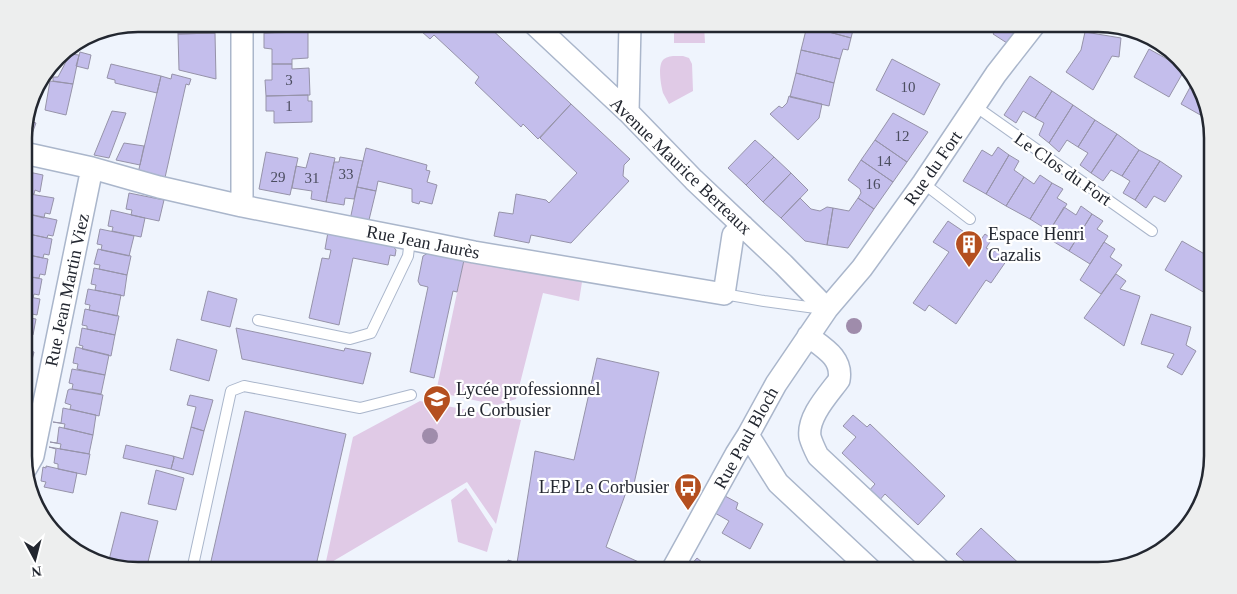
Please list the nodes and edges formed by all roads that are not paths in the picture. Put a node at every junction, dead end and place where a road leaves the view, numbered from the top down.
1 (242, 32) edge
2 (543, 32) edge
3 (630, 32) edge
4 (1029, 32) edge
5 (975, 106) junction
6 (628, 112) junction
7 (33, 155) edge
8 (92, 168) junction
9 (923, 183) junction
10 (242, 206) junction
11 (970, 219) dead end
12 (743, 226) junction
13 (1152, 231) dead end
14 (410, 240) junction
15 (724, 294) junction
16 (827, 309) junction
17 (258, 320) dead end
18 (808, 336) junction
19 (411, 396) dead end
20 (748, 435) junction
21 (32, 456) edge
22 (677, 561) edge
23 (862, 561) edge
24 (931, 561) edge
25 (194, 562) edge

1 - 10 street
2 - 6 street, Avenue Maurice Berteaux
3 - 6 street
4 - 5 street, Rue du Fort
5 - 9 street, Rue du Fort
5 - 13 lane, Le Clos du Fort
6 - 12 street, Avenue Maurice Berteaux
7 - 8 street, Rue Jean Jaurès
8 - 10 street, Rue Jean Jaurès
8 - 21 street, Rue Jean Martin Viez
9 - 11 lane
9 - 16 street, Rue du Fort
10 - 14 street, Rue Jean Jaurès
12 - 15 street
12 - 16 street, Avenue Maurice Berteaux
14 - 15 street, Rue Jean Jaurès
14 - 17 lane
15 - 16 lane, Rue Jean Jaurès
16 - 18 street, Rue Paul Bloch
18 - 20 street, Rue Paul Bloch
18 - 24 street
19 - 25 lane
20 - 22 street, Rue Paul Bloch
20 - 23 street

